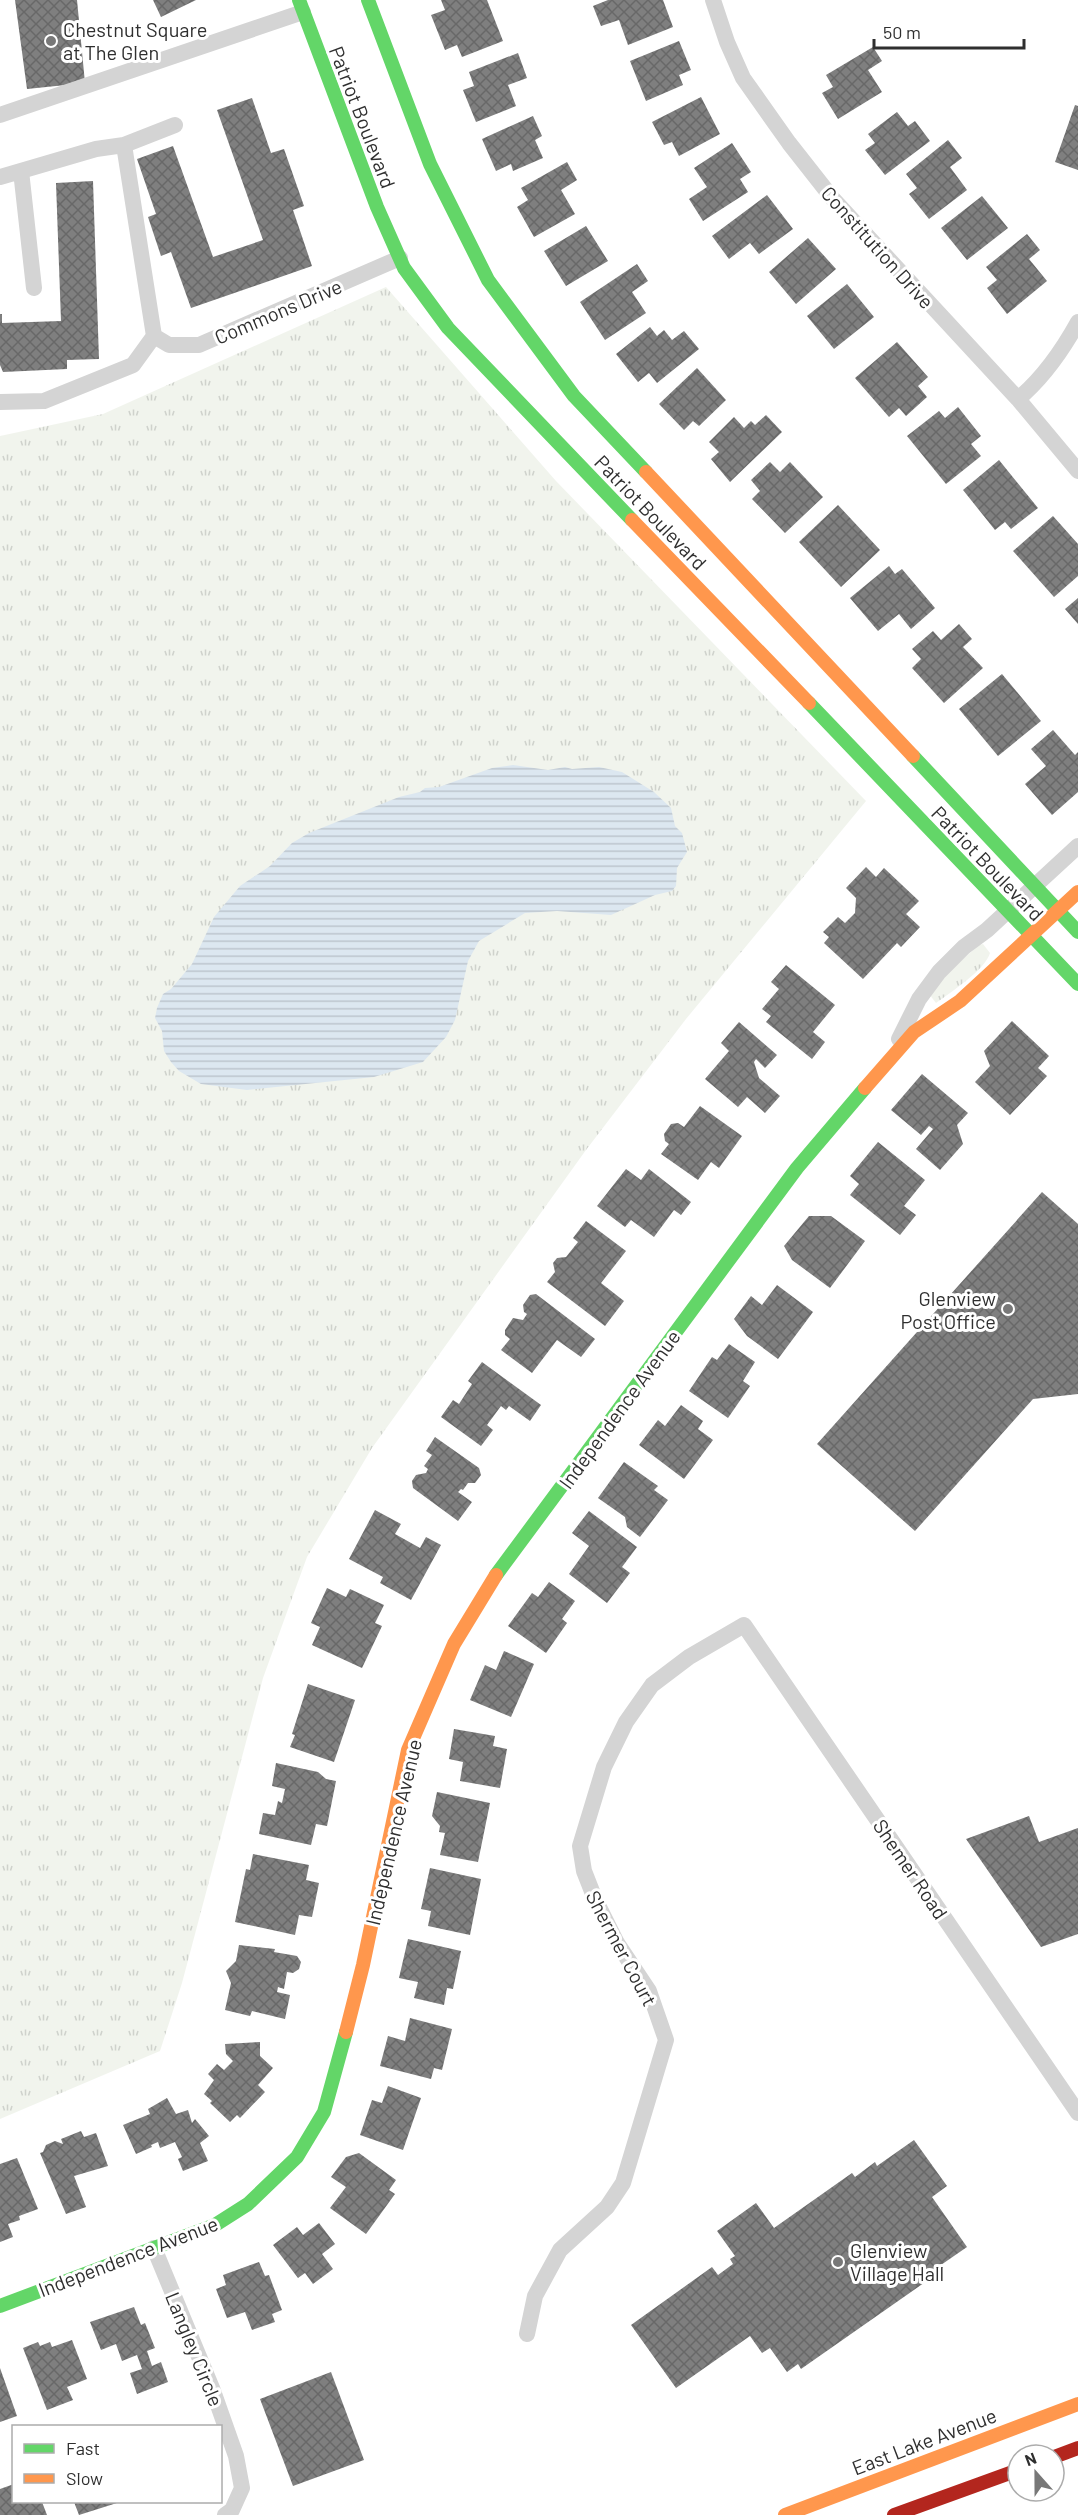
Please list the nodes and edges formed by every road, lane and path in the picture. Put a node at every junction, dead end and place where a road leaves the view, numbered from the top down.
1 (368, 0) edge
2 (713, 0) edge
3 (301, 6) edge
4 (0, 115) edge
5 (176, 125) dead end
6 (124, 145) junction
7 (21, 171) junction
8 (0, 177) edge
9 (400, 258) junction
10 (34, 288) dead end
11 (1078, 322) edge
12 (154, 336) junction
13 (1018, 399) junction
14 (0, 402) edge
15 (1078, 471) edge
16 (1078, 846) edge
17 (1036, 886) junction
18 (1078, 892) edge
19 (1058, 911) junction
20 (1007, 912) junction
21 (1078, 932) edge
22 (1031, 936) junction
23 (1078, 984) edge
24 (890, 1058) junction
25 (744, 1625) joint
26 (1078, 2113) edge
27 (154, 2248) junction
28 (0, 2306) edge
29 (527, 2334) dead end
30 (1078, 2404) edge
31 (1006, 2474) edge
32 (225, 2515) edge
33 (785, 2515) edge
34 (894, 2515) edge

1 - 17 main road, Patriot Boulevard
2 - 13 street, Constitution Drive
3 - 4 street
3 - 9 main road, Patriot Boulevard
5 - 6 street
6 - 7 street
6 - 12 street
7 - 8 street
7 - 10 street
9 - 12 street, Commons Drive
9 - 20 main road, Patriot Boulevard
11 - 13 street
12 - 14 street
13 - 15 street, Constitution Drive
16 - 17 street, Independence Avenue
17 - 19 main road, Patriot Boulevard
17 - 20 street, Independence Avenue
18 - 19 main road, Independence Avenue
19 - 21 main road, Patriot Boulevard
19 - 22 main road, Independence Avenue
20 - 22 main road, Patriot Boulevard
20 - 24 street, Independence Avenue
22 - 23 main road, Patriot Boulevard
22 - 24 main road, Independence Avenue
24 - 27 main road, Independence Avenue
25 - 26 street, Shemer Road
25 - 29 street, Shermer Court
27 - 28 main road, Independence Avenue
27 - 32 street, Langley Circle
30 - 33 main road, East Lake Avenue
31 - 34 main road

